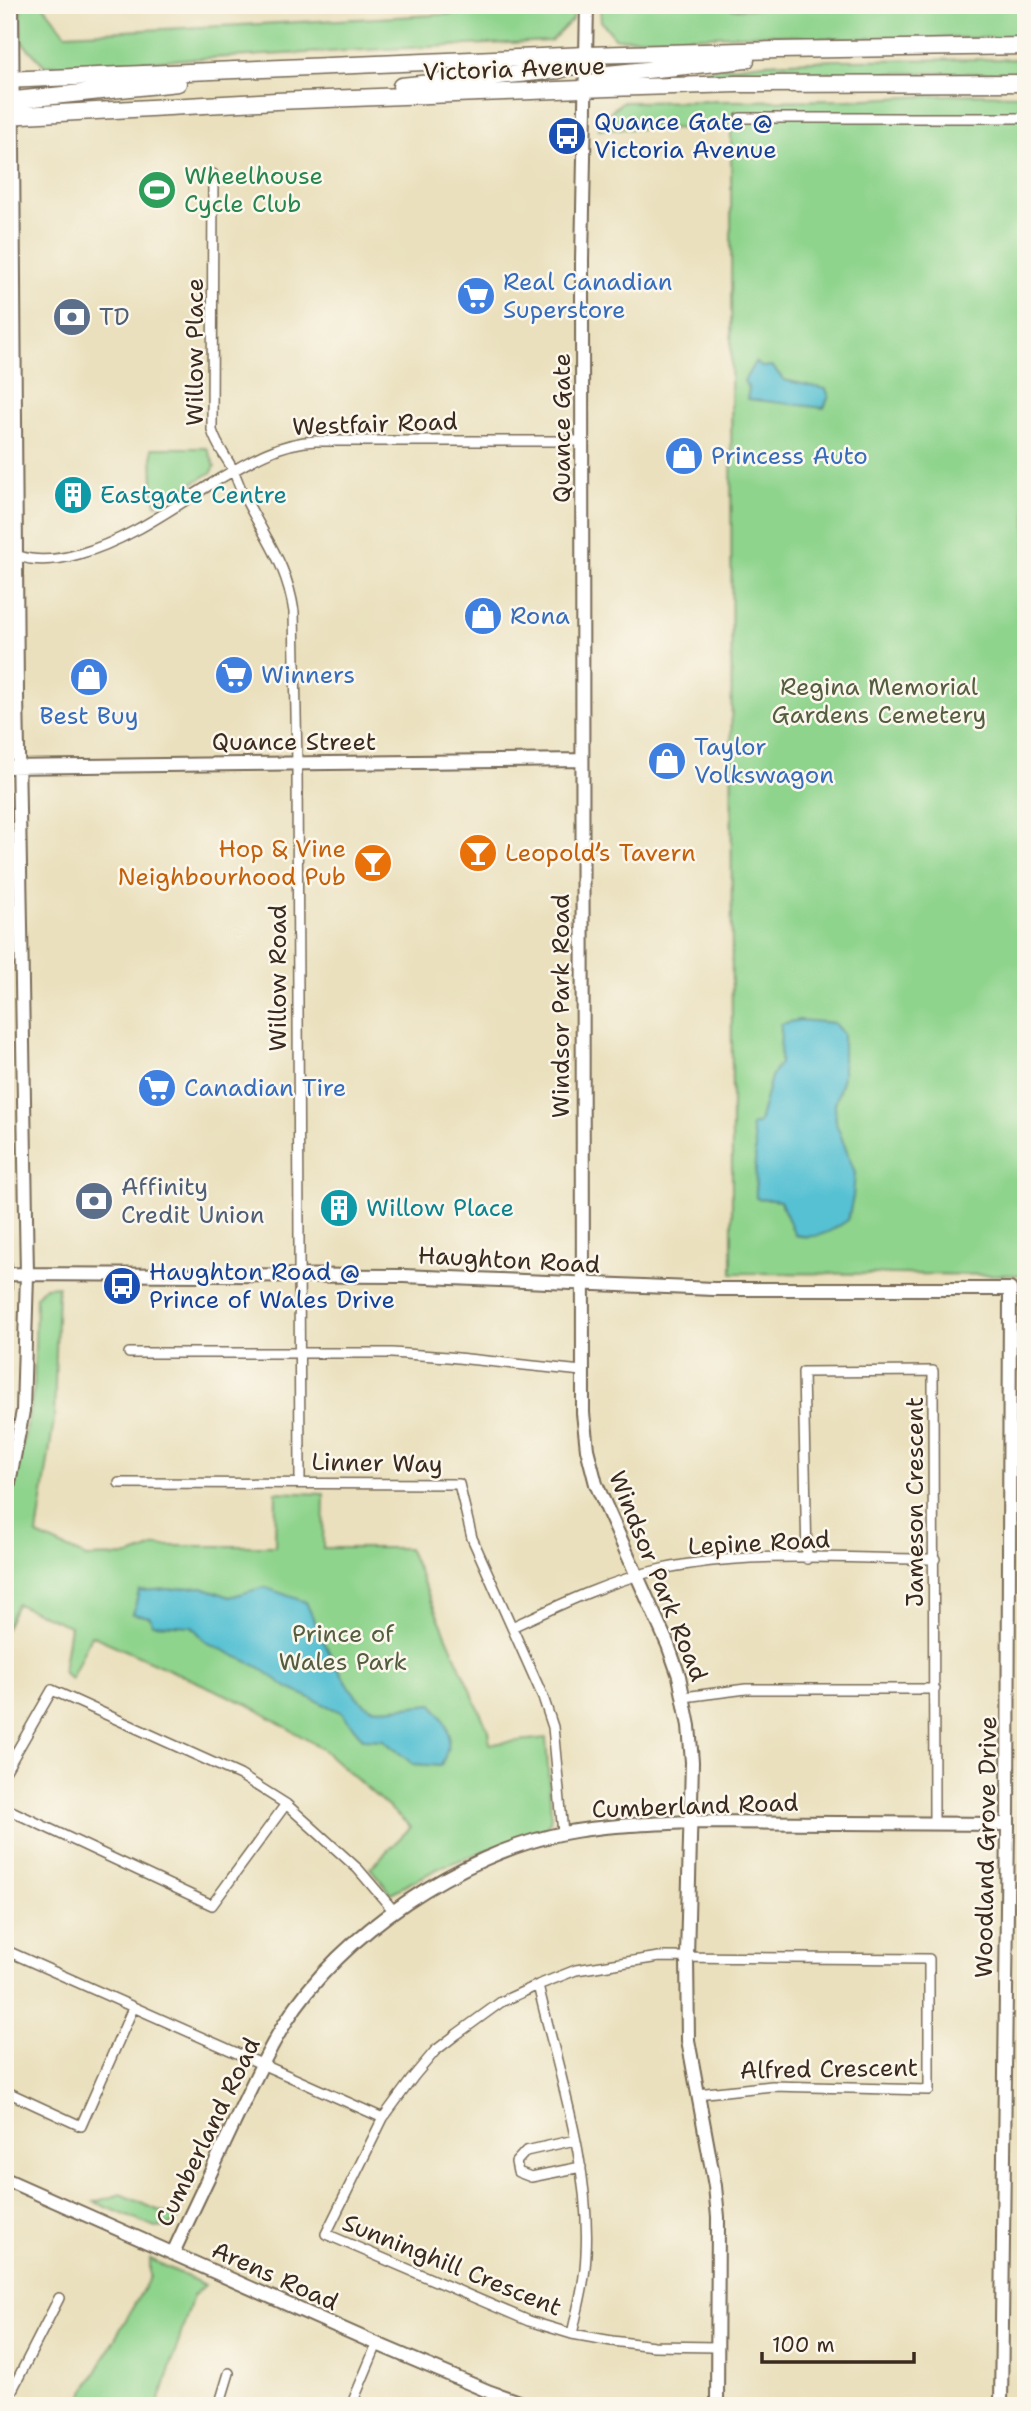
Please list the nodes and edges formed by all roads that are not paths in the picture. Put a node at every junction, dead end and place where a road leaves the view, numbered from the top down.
1 (12, 5) edge
2 (587, 5) edge
3 (1026, 46) edge
4 (828, 49) junction
5 (586, 55) junction
6 (1026, 83) edge
7 (586, 89) junction
8 (8, 97) edge
9 (276, 101) junction
10 (740, 118) dead end
11 (1026, 118) edge
12 (214, 174) dead end
13 (583, 441) junction
14 (233, 470) junction
15 (11, 553) edge
16 (29, 559) junction
17 (11, 567) edge
18 (582, 760) junction
19 (297, 764) junction
20 (12, 767) edge
21 (5, 1265) edge
22 (5, 1274) edge
23 (27, 1274) junction
24 (300, 1276) junction
25 (582, 1284) junction
26 (1010, 1289) joint
27 (5, 1305) edge
28 (129, 1353) dead end
29 (300, 1353) junction
30 (582, 1371) junction
31 (119, 1483) dead end
32 (300, 1483) junction
33 (5, 1503) edge
34 (807, 1559) junction
35 (935, 1559) junction
36 (637, 1575) junction
37 (512, 1626) junction
38 (934, 1689) junction
39 (684, 1697) junction
40 (5, 1772) edge
41 (286, 1804) junction
42 (5, 1808) edge
43 (691, 1822) junction
44 (934, 1823) junction
45 (1008, 1824) junction
46 (563, 1833) junction
47 (393, 1910) junction
48 (5, 1950) edge
49 (687, 1958) junction
50 (537, 1985) junction
51 (133, 2008) junction
52 (262, 2064) junction
53 (5, 2091) edge
54 (697, 2094) junction
55 (383, 2118) junction
56 (575, 2140) junction
57 (581, 2167) junction
58 (5, 2179) edge
59 (173, 2253) junction
60 (59, 2298) dead end
61 (572, 2334) junction
62 (377, 2344) junction
63 (716, 2347) junction
64 (229, 2373) dead end
65 (7, 2406) edge
66 (219, 2406) edge
67 (351, 2406) edge
68 (530, 2406) edge
69 (717, 2406) edge
70 (1001, 2406) edge

1 - 8 street
2 - 5 street, Quance Gate
3 - 4 highway, Victoria Avenue
4 - 5 highway, Victoria Avenue
4 - 7 highway
5 - 7 street, Quance Gate
5 - 8 highway, Victoria Avenue
5 - 9 highway
6 - 7 highway, Victoria Avenue
7 - 9 highway, Victoria Avenue
7 - 13 street, Quance Gate
8 - 9 highway, Victoria Avenue
8 - 15 street
10 - 11 street
12 - 14 street, Willow Place
13 - 14 street, Westfair Road
13 - 18 street, Quance Gate
14 - 16 street, Westfair Road
14 - 19 street, Willow Place
15 - 16 street, Westfair Road
15 - 17 street
16 - 17 street, Westfair Road
17 - 20 street
18 - 19 street, Quance Street
18 - 25 street, Windsor Park Road
19 - 20 street, Quance Street
19 - 24 street, Willow Road
20 - 23 street
21 - 22 street
22 - 23 street, Haughton Road
22 - 27 street
23 - 24 street, Haughton Road
23 - 33 street
24 - 25 street, Haughton Road
24 - 29 street, Linner Way
25 - 26 street, Haughton Road
25 - 30 street, Windsor Park Road
26 - 45 street, Woodland Grove Drive
28 - 29 street
29 - 30 street
29 - 32 street, Linner Way
30 - 36 street, Windsor Park Road
31 - 32 street
32 - 37 street, Linner Way
34 - 35 street, Lepine Road
34 - 35 street, Jameson Crescent
34 - 36 street, Lepine Road
35 - 38 street, Jameson Crescent
36 - 37 street, Lepine Road
36 - 39 street, Windsor Park Road
37 - 46 street, Linner Way
38 - 39 street
38 - 44 street, Jameson Crescent
39 - 43 street, Windsor Park Road
40 - 41 street
41 - 42 street
41 - 47 street
43 - 44 street, Cumberland Road
43 - 46 street, Cumberland Road
43 - 49 street, Windsor Park Road
44 - 45 street, Cumberland Road
45 - 70 street, Woodland Grove Drive
46 - 47 street, Cumberland Road
47 - 52 street, Cumberland Road
48 - 51 street
49 - 50 street, Sunninghill Crescent
49 - 54 street, Windsor Park Road
49 - 54 street, Alfred Crescent
50 - 55 street, Sunninghill Crescent
50 - 56 street
51 - 52 street
51 - 53 street
52 - 55 street
52 - 59 street, Cumberland Road
54 - 63 street, Windsor Park Road
55 - 61 street, Sunninghill Crescent
56 - 57 street
56 - 57 street
57 - 61 street
58 - 59 street, Arens Road
59 - 62 street, Arens Road
60 - 65 street
61 - 63 street, Sunninghill Crescent
62 - 67 street
62 - 68 street, Arens Road
63 - 69 street, Windsor Park Road
64 - 66 street

